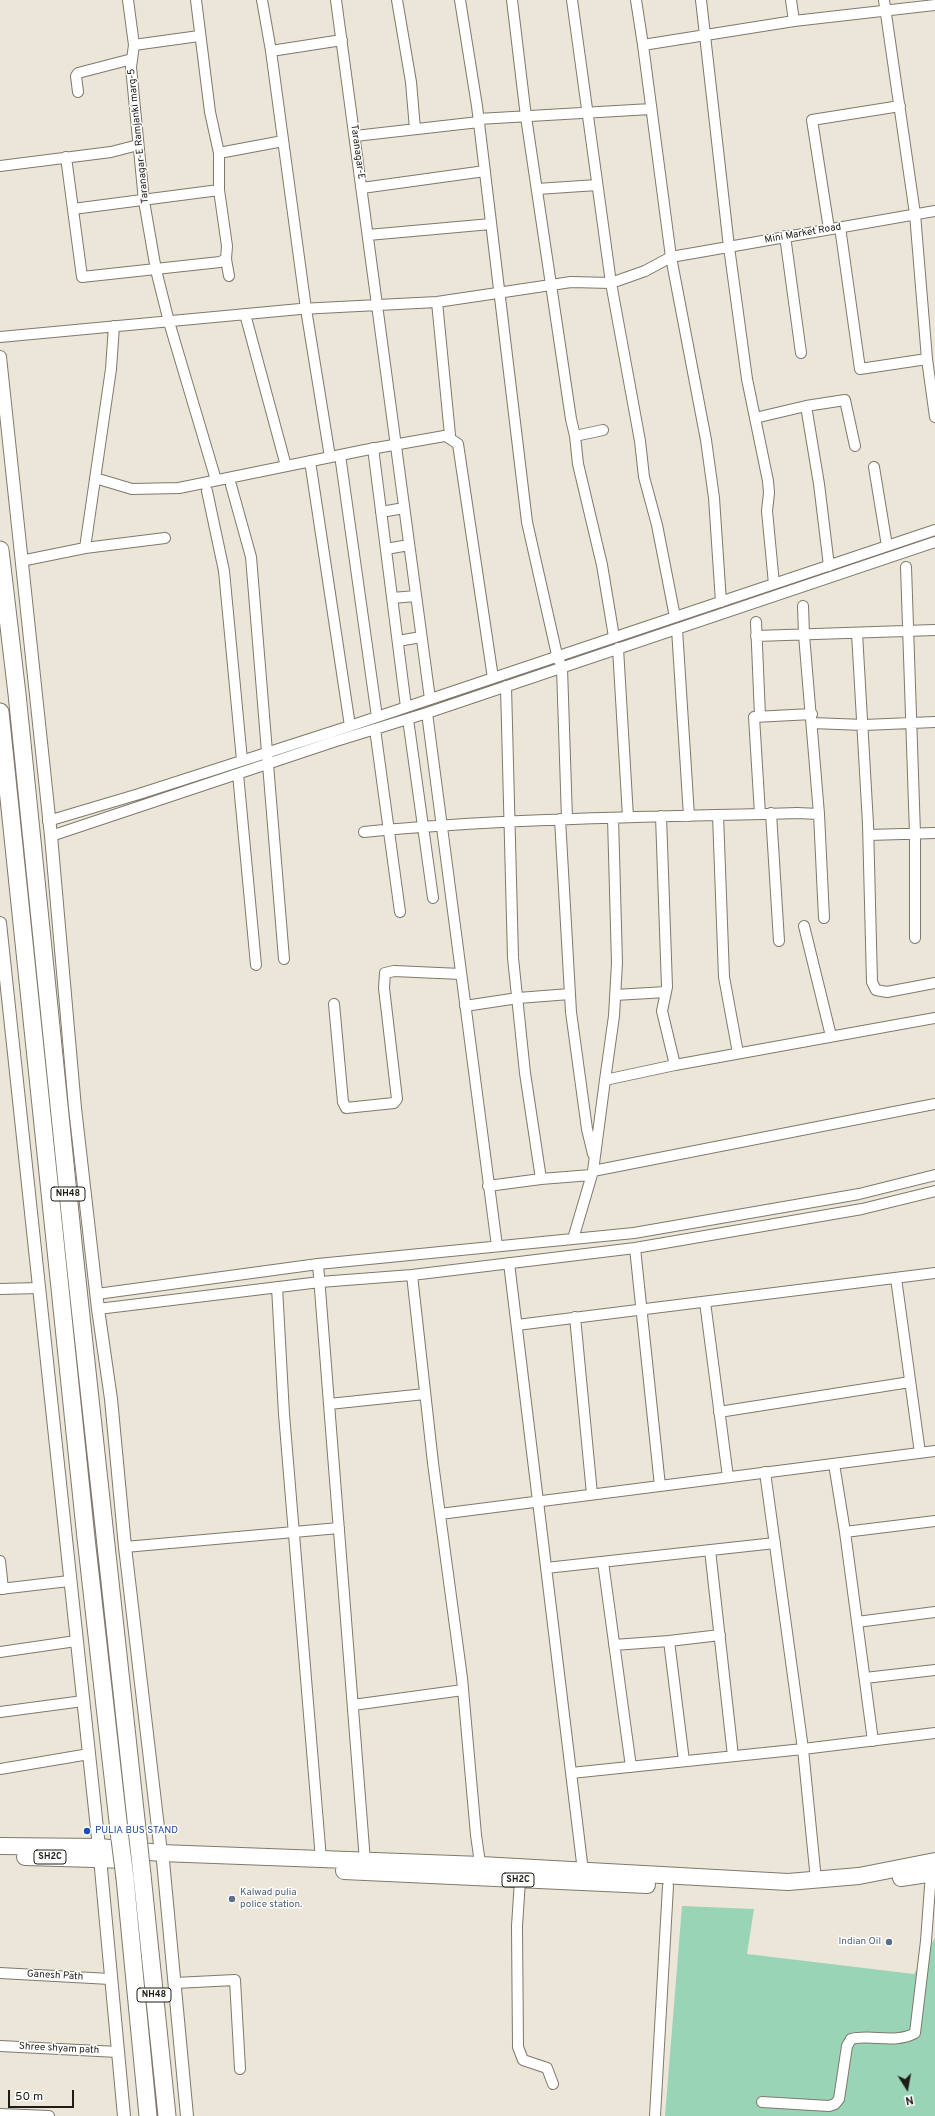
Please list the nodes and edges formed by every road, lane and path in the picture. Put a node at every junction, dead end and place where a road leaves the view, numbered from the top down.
1 (128, 0) edge
2 (196, 0) edge
3 (262, 0) edge
4 (336, 0) edge
5 (397, 0) edge
6 (460, 0) edge
7 (512, 0) edge
8 (572, 0) edge
9 (636, 0) edge
10 (701, 0) edge
11 (791, 0) edge
12 (885, 5) edge
13 (935, 5) edge
14 (794, 21) junction
15 (706, 34) junction
16 (199, 36) junction
17 (342, 40) junction
18 (134, 45) junction
19 (643, 45) junction
20 (271, 51) junction
21 (132, 59) junction
22 (78, 92) dead end
23 (900, 106) junction
24 (651, 109) junction
25 (587, 113) junction
26 (526, 117) junction
27 (478, 120) junction
28 (415, 129) junction
29 (355, 136) junction
30 (283, 141) junction
31 (138, 145) junction
32 (219, 153) junction
33 (66, 157) junction
34 (0, 166) edge
35 (485, 170) junction
36 (597, 186) junction
37 (362, 188) junction
38 (537, 189) junction
39 (219, 190) junction
40 (144, 201) junction
41 (73, 209) junction
42 (935, 211) edge
43 (915, 214) junction
44 (491, 224) junction
45 (840, 227) junction
46 (828, 229) junction
47 (368, 235) junction
48 (785, 236) junction
49 (729, 247) junction
50 (671, 257) junction
51 (226, 259) junction
52 (156, 270) junction
53 (229, 276) dead end
54 (611, 283) junction
55 (551, 286) junction
56 (500, 292) junction
57 (437, 302) junction
58 (377, 304) junction
59 (306, 309) junction
60 (245, 314) junction
61 (169, 322) junction
62 (114, 326) junction
63 (0, 337) edge
64 (801, 353) dead end
65 (0, 357) edge
66 (927, 359) junction
67 (806, 406) junction
68 (935, 417) edge
69 (755, 418) junction
70 (603, 430) dead end
71 (446, 436) junction
72 (575, 436) junction
73 (395, 444) junction
74 (855, 446) dead end
75 (373, 448) junction
76 (335, 456) junction
77 (310, 461) junction
78 (286, 466) junction
79 (874, 467) dead end
80 (95, 478) junction
81 (216, 480) junction
82 (231, 485) dead end
83 (207, 491) dead end
84 (404, 508) junction
85 (381, 512) junction
86 (935, 530) edge
87 (165, 538) dead end
88 (935, 542) edge
89 (409, 545) junction
90 (887, 546) junction
91 (86, 548) junction
92 (386, 549) junction
93 (0, 550) edge
94 (21, 561) junction
95 (829, 566) junction
96 (906, 567) dead end
97 (774, 584) junction
98 (416, 596) junction
99 (392, 598) junction
100 (721, 602) junction
101 (803, 606) dead end
102 (675, 618) junction
103 (756, 622) dead end
104 (677, 629) junction
105 (935, 630) edge
106 (908, 631) junction
107 (857, 633) junction
108 (804, 635) junction
109 (756, 636) junction
110 (421, 637) junction
111 (614, 637) junction
112 (398, 641) junction
113 (618, 648) junction
114 (557, 656) junction
115 (562, 668) junction
116 (493, 678) junction
117 (506, 686) junction
118 (430, 699) junction
119 (406, 707) junction
120 (0, 712) edge
121 (427, 713) junction
122 (760, 716) junction
123 (377, 717) junction
124 (408, 719) junction
125 (812, 719) junction
126 (935, 722) edge
127 (912, 723) junction
128 (864, 725) junction
129 (350, 726) junction
130 (375, 729) junction
131 (266, 753) junction
132 (242, 760) junction
133 (266, 764) junction
134 (238, 774) junction
135 (771, 813) junction
136 (760, 814) junction
137 (819, 814) junction
138 (718, 815) junction
139 (661, 816) junction
140 (689, 816) junction
141 (628, 817) junction
142 (614, 818) junction
143 (564, 819) junction
144 (48, 821) junction
145 (510, 821) junction
146 (441, 825) junction
147 (423, 827) junction
148 (389, 830) junction
149 (364, 832) dead end
150 (935, 833) edge
151 (915, 834) junction
152 (869, 835) junction
153 (51, 836) junction
154 (433, 898) dead end
155 (400, 912) dead end
156 (824, 918) dead end
157 (0, 923) edge
158 (804, 926) dead end
159 (915, 938) dead end
160 (779, 941) dead end
161 (2, 955) edge
162 (284, 959) dead end
163 (256, 965) dead end
164 (461, 974) junction
165 (935, 983) edge
166 (666, 992) junction
167 (570, 994) junction
168 (615, 995) junction
169 (518, 998) junction
170 (334, 1004) dead end
171 (465, 1006) junction
172 (5, 1015) edge
173 (935, 1018) edge
174 (831, 1036) junction
175 (738, 1053) junction
176 (675, 1065) junction
177 (605, 1080) junction
178 (935, 1104) edge
179 (595, 1160) junction
180 (592, 1173) junction
181 (935, 1175) edge
182 (541, 1179) junction
183 (488, 1186) junction
184 (935, 1190) edge
185 (573, 1239) junction
186 (497, 1246) junction
187 (635, 1248) junction
188 (509, 1263) junction
189 (318, 1264) junction
190 (935, 1273) edge
191 (412, 1275) junction
192 (896, 1278) junction
193 (320, 1282) junction
194 (277, 1287) junction
195 (39, 1288) junction
196 (0, 1289) edge
197 (97, 1294) junction
198 (705, 1302) junction
199 (98, 1309) junction
200 (640, 1310) junction
201 (575, 1318) junction
202 (517, 1325) junction
203 (910, 1382) junction
204 (425, 1394) junction
205 (330, 1404) junction
206 (719, 1412) junction
207 (935, 1451) edge
208 (920, 1453) junction
209 (834, 1464) junction
210 (765, 1472) junction
211 (728, 1477) junction
212 (660, 1486) junction
213 (592, 1494) junction
214 (538, 1501) junction
215 (440, 1514) junction
216 (935, 1521) edge
217 (339, 1528) junction
218 (845, 1532) junction
219 (295, 1533) junction
220 (775, 1544) junction
221 (125, 1547) junction
222 (710, 1550) junction
223 (0, 1561) edge
224 (603, 1562) junction
225 (546, 1568) junction
226 (69, 1581) junction
227 (2, 1589) edge
228 (935, 1612) edge
229 (857, 1622) junction
230 (720, 1635) junction
231 (669, 1640) junction
232 (76, 1641) junction
233 (614, 1645) junction
234 (0, 1652) edge
235 (935, 1670) edge
236 (865, 1678) junction
237 (463, 1690) junction
238 (83, 1701) junction
239 (353, 1705) junction
240 (0, 1712) edge
241 (935, 1733) edge
242 (873, 1740) junction
243 (803, 1749) junction
244 (89, 1754) junction
245 (733, 1756) junction
246 (684, 1761) junction
247 (631, 1766) junction
248 (0, 1769) edge
249 (571, 1773) junction
250 (0, 1846) edge
251 (99, 1852) junction
252 (0, 1856) edge
253 (162, 1857) junction
254 (321, 1859) junction
255 (365, 1861) junction
256 (934, 1869) edge
257 (583, 1871) junction
258 (909, 1871) junction
259 (480, 1872) junction
260 (520, 1880) junction
261 (816, 1880) junction
262 (668, 1886) junction
263 (0, 1973) edge
264 (110, 1979) junction
265 (175, 1983) junction
266 (0, 2046) edge
267 (118, 2052) junction
268 (240, 2069) dead end
269 (553, 2084) dead end
270 (762, 2102) dead end
271 (0, 2114) edge
272 (46, 2116) edge
273 (49, 2116) edge
274 (124, 2116) edge
275 (148, 2116) edge
276 (166, 2116) edge
277 (187, 2116) edge
278 (655, 2116) edge

1 - 18 street, Taranagar-E Ramjanki marg-5
2 - 16 street
3 - 20 street
4 - 17 street, Taranagar-E
5 - 28 street
6 - 27 street
7 - 26 street
8 - 25 street
9 - 19 street
10 - 15 street
11 - 14 street
12 - 13 street
12 - 14 street
12 - 23 street
14 - 15 street
15 - 19 street
15 - 49 street
16 - 18 street
16 - 32 street
17 - 20 street
17 - 29 street, Taranagar-E
18 - 21 street, Taranagar-E Ramjanki marg-5
19 - 24 street
20 - 30 street
21 - 22 street
21 - 31 street, Taranagar-E Ramjanki marg-5
23 - 43 street
23 - 46 street
24 - 25 street
24 - 50 street
25 - 26 street
25 - 36 street
26 - 27 street
26 - 38 street
27 - 28 street
27 - 35 street
28 - 29 street
29 - 37 street, Taranagar-E
30 - 32 street
30 - 59 street
31 - 33 street
31 - 40 street, Taranagar-E Ramjanki marg-5
32 - 39 street
33 - 34 street
33 - 41 street
35 - 37 street
35 - 44 street
36 - 38 street
36 - 54 street
37 - 47 street, Taranagar-E
38 - 55 street
39 - 40 street
39 - 51 street
40 - 41 street
40 - 52 street, Taranagar-E Ramjanki marg-5
41 - 52 street
42 - 43 street, Mini Market Road
43 - 45 street, Mini Market Road
43 - 66 street
44 - 47 street
44 - 56 street
45 - 46 street, Mini Market Road
45 - 66 street
46 - 48 street, Mini Market Road
47 - 58 street, Taranagar-E
48 - 49 street, Mini Market Road
48 - 64 street
49 - 50 street, Mini Market Road
49 - 69 street
50 - 54 street, Mini Market Road
50 - 100 street
51 - 52 street
51 - 53 street
52 - 61 street, Taranagar-E Ramjanki marg-5
54 - 55 street
54 - 102 street
55 - 56 street
55 - 72 street
56 - 57 street
56 - 114 street
57 - 58 street
57 - 71 street
58 - 59 street
58 - 73 street, Taranagar-E
59 - 60 street
59 - 76 street
60 - 61 street
60 - 78 street
61 - 62 street
61 - 81 street, Taranagar-E Ramjanki marg-5
62 - 63 street
62 - 80 street
65 - 94 street
66 - 68 street
67 - 69 street
67 - 74 street
67 - 95 street
69 - 97 street
70 - 72 street
71 - 73 street
71 - 116 street
72 - 111 street
73 - 75 street
73 - 84 street, Taranagar-E
75 - 76 street
75 - 85 street
76 - 77 street
76 - 123 street
77 - 78 street
77 - 129 street
78 - 81 street
79 - 90 street
80 - 81 street
80 - 91 street
82 - 131 street
83 - 132 street
84 - 85 street
84 - 89 street, Taranagar-E
85 - 92 street
86 - 90 street
87 - 91 street
88 - 104 street
89 - 92 street
89 - 98 street, Taranagar-E
90 - 95 street
91 - 94 street
92 - 99 street
93 - 276 highway, NH48, bridge
94 - 144 street
95 - 97 street
96 - 106 street
97 - 100 street
98 - 99 street
98 - 110 street, Taranagar-E
99 - 112 street
100 - 102 street
101 - 108 street
102 - 111 street
103 - 109 street
104 - 113 street
104 - 140 street
105 - 106 street
106 - 107 street
106 - 127 street
107 - 108 street
107 - 128 street
108 - 109 street
108 - 125 street
109 - 122 street
110 - 112 street
110 - 118 street, Taranagar-E
111 - 114 street
112 - 119 street
113 - 115 street
113 - 141 street
114 - 115 street
114 - 116 street
115 - 117 street
115 - 143 street
116 - 118 street
117 - 121 street
117 - 145 street
118 - 119 street
119 - 123 street
120 - 275 highway, NH48, bridge
121 - 124 street
121 - 146 street
122 - 125 street
122 - 136 street
123 - 129 street
124 - 130 street
124 - 147 street
125 - 128 street
125 - 137 street
126 - 127 street
127 - 128 street
127 - 151 street
128 - 152 street
129 - 131 street
130 - 133 street
130 - 148 street
131 - 132 street
131 - 133 street
132 - 144 street
133 - 134 street
133 - 162 street
134 - 153 street
134 - 163 street
135 - 136 street
135 - 137 street
135 - 160 street
136 - 138 street
137 - 156 street
138 - 140 street
138 - 175 street
139 - 140 street
139 - 141 street
139 - 166 street
141 - 142 street
142 - 143 street
142 - 168 street
143 - 145 street
143 - 167 street
144 - 153 street
145 - 146 street
145 - 169 street
146 - 147 street
146 - 164 street
147 - 148 street
147 - 154 street
148 - 149 street
148 - 155 street
150 - 151 street
151 - 152 street
151 - 159 street
152 - 165 street
153 - 197 street
157 - 161 street
158 - 174 street
161 - 172 street
164 - 170 street
164 - 171 street
166 - 168 street
166 - 176 street
167 - 169 street
167 - 179 street
168 - 177 street
169 - 171 street
169 - 182 street
171 - 183 street
172 - 195 street
173 - 174 street
174 - 175 street
175 - 176 street
176 - 177 street
177 - 179 street
178 - 180 street
179 - 180 street
180 - 182 street
180 - 185 street
181 - 185 street
182 - 183 street
183 - 186 street
184 - 187 street
185 - 186 street
186 - 189 street
187 - 188 street
187 - 200 street
188 - 191 street
188 - 202 street
189 - 193 street
189 - 197 street
190 - 192 street
191 - 193 street
191 - 204 street
192 - 198 street
192 - 203 street
193 - 194 street
193 - 205 street
194 - 199 street
194 - 219 street
195 - 196 street
195 - 226 street
197 - 199 street
198 - 200 street
198 - 206 street
199 - 221 street
200 - 201 street
200 - 212 street
201 - 202 street
201 - 213 street
202 - 214 street
203 - 206 street
203 - 208 street
204 - 205 street
204 - 215 street
205 - 217 street
206 - 211 street
207 - 208 street
208 - 209 street
209 - 210 street
209 - 218 street
210 - 211 street
210 - 220 street
211 - 212 street
212 - 213 street
213 - 214 street
214 - 215 street
214 - 225 street
215 - 237 street
216 - 218 street
217 - 219 street
217 - 239 street
218 - 229 street
219 - 221 street
219 - 254 street
220 - 222 street
220 - 243 street
221 - 253 street
222 - 224 street
222 - 230 street
223 - 227 street
224 - 225 street
224 - 233 street
225 - 249 street
226 - 227 street
226 - 232 street
228 - 229 street
229 - 236 street
230 - 231 street
230 - 245 street
231 - 233 street
231 - 246 street
232 - 234 street
232 - 238 street
233 - 247 street
235 - 236 street
236 - 242 street
237 - 239 street
237 - 259 street
238 - 240 street
238 - 244 street
239 - 255 street
241 - 242 street
242 - 243 street
243 - 245 street
243 - 261 street
244 - 248 street
244 - 251 street
245 - 246 street
246 - 247 street
247 - 249 street
249 - 257 street
250 - 251 main road, SH2C
251 - 252 main road, SH2C
251 - 253 main road, SH2C
251 - 264 street
253 - 254 main road, SH2C
253 - 259 main road, SH2C
253 - 265 street
254 - 255 main road, SH2C
255 - 259 main road, SH2C
256 - 258 main road, SH2C
256 - 270 street
257 - 259 main road, SH2C
257 - 261 main road, SH2C
258 - 261 main road, SH2C
258 - 262 main road, SH2C
259 - 260 main road, SH2C
260 - 262 main road, SH2C
260 - 269 street
262 - 278 street
263 - 264 street, Ganesh Path
264 - 267 street
265 - 268 street
265 - 277 street
266 - 267 street, Shree shyam path
267 - 274 street
271 - 272 street
272 - 273 street

